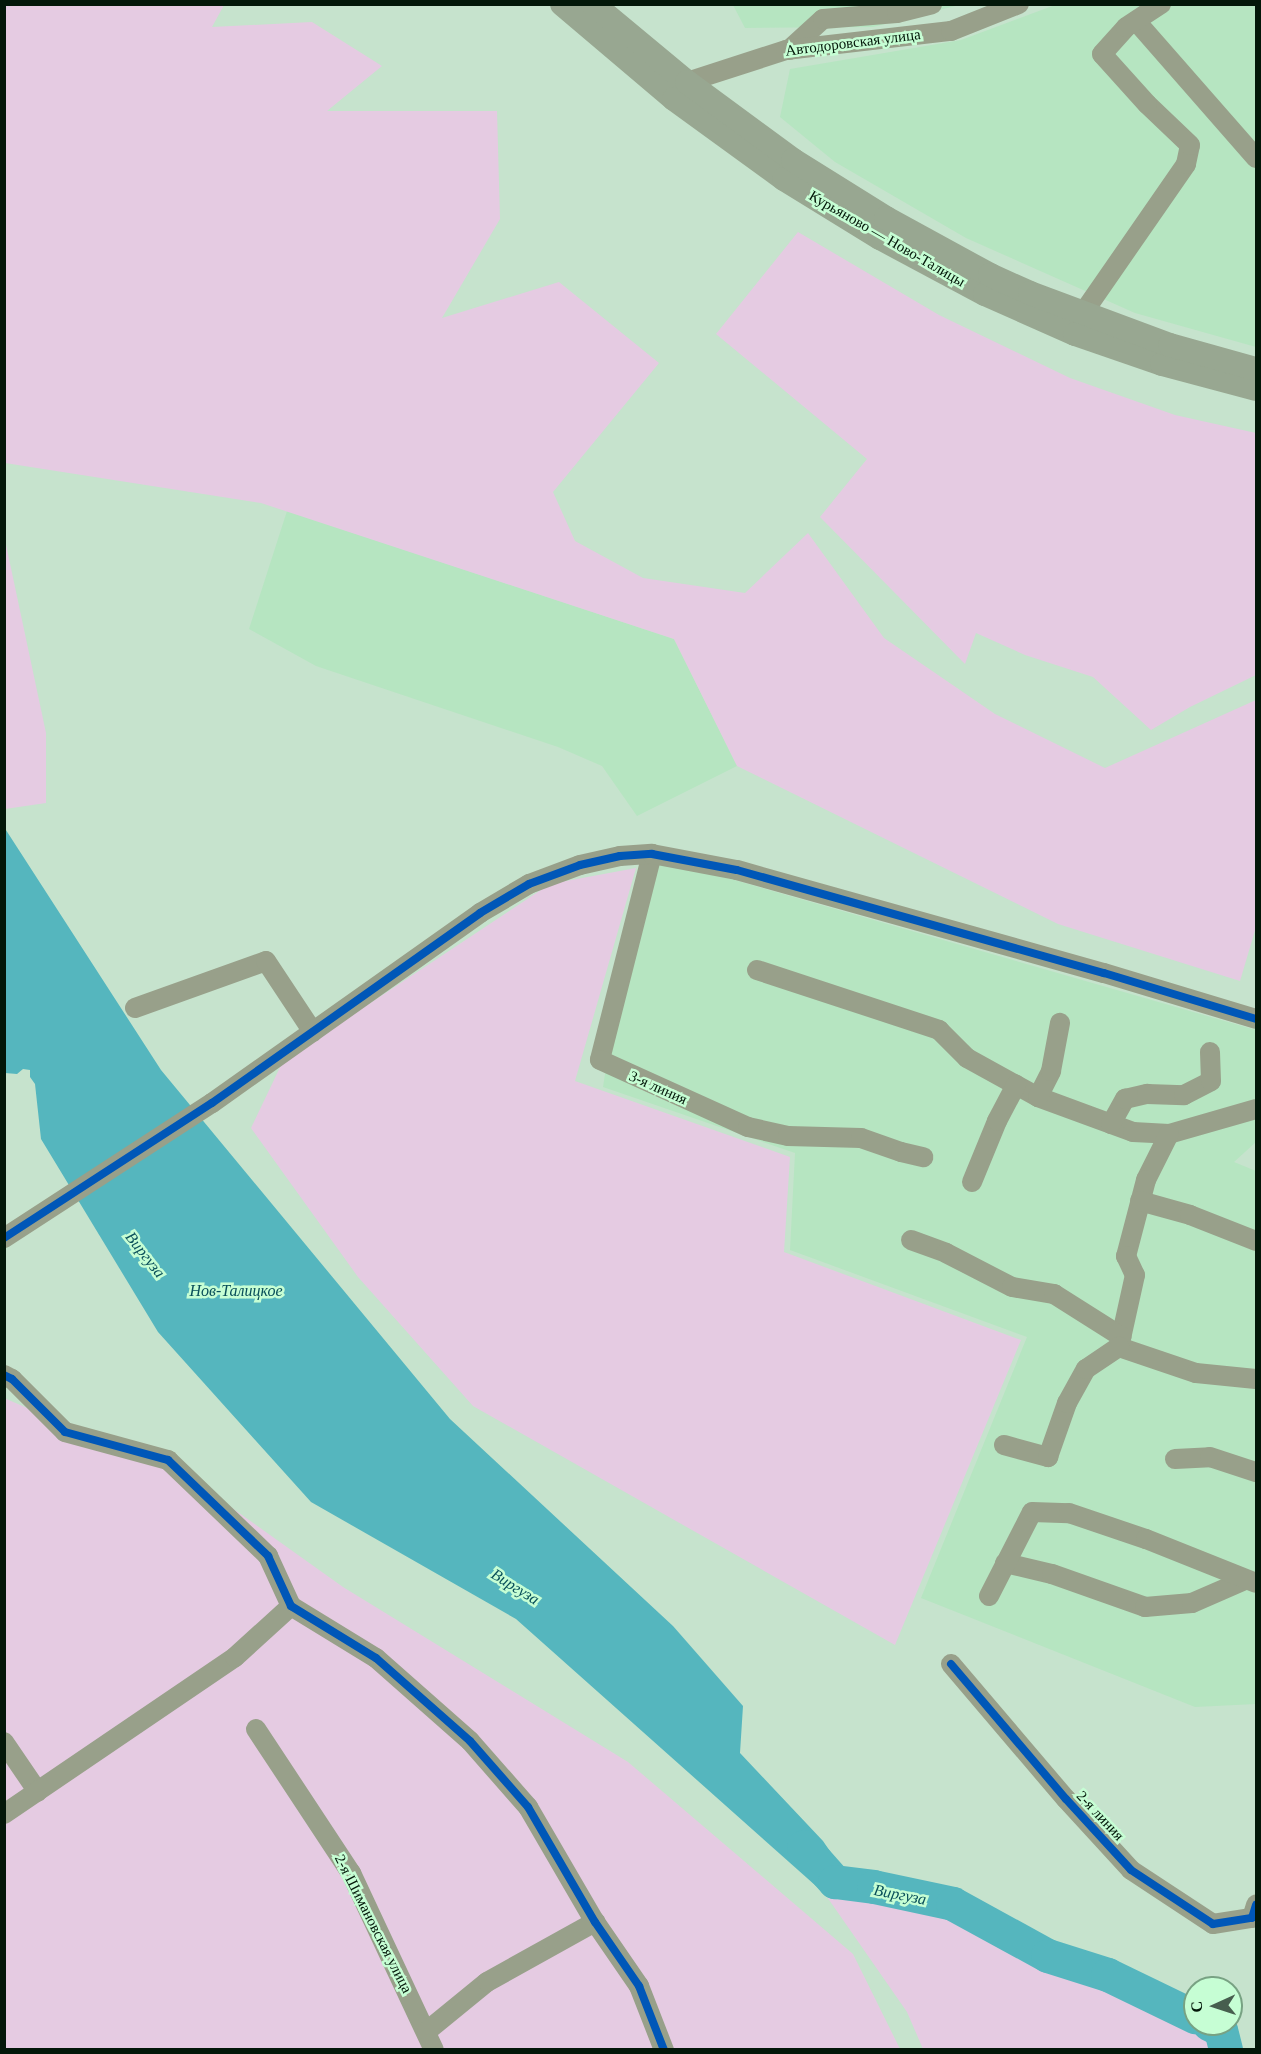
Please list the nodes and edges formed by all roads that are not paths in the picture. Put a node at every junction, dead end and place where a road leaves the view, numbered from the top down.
1 (562, 4) edge
2 (593, 4) edge
3 (932, 4) edge
4 (1019, 4) edge
5 (1161, 4) edge
6 (906, 8) edge
7 (860, 10) edge
8 (1136, 21) junction
9 (789, 50) junction
10 (687, 82) junction
11 (1257, 158) edge
12 (1083, 313) junction
13 (1257, 369) edge
14 (1257, 389) edge
15 (652, 854) junction
16 (757, 970) dead end
17 (135, 1008) dead end
18 (1257, 1019) edge
19 (1060, 1023) dead end
20 (313, 1032) junction
21 (1210, 1052) dead end
22 (1016, 1085) junction
23 (1038, 1097) junction
24 (1257, 1110) edge
25 (1111, 1124) junction
26 (1169, 1134) junction
27 (923, 1157) dead end
28 (972, 1182) dead end
29 (1140, 1201) junction
30 (11, 1234) edge
31 (912, 1240) dead end
32 (1257, 1242) edge
33 (1120, 1342) junction
34 (4, 1375) edge
35 (1257, 1379) edge
36 (1004, 1445) dead end
37 (1175, 1459) dead end
38 (1257, 1472) edge
39 (1005, 1563) junction
40 (1251, 1581) edge
41 (989, 1596) dead end
42 (291, 1606) junction
43 (951, 1664) dead end
44 (256, 1729) dead end
45 (4, 1742) edge
46 (38, 1792) junction
47 (4, 1814) edge
48 (1255, 1914) edge
49 (595, 1922) junction
50 (427, 2031) junction
51 (434, 2049) edge
52 (664, 2049) edge

1 - 14 main road, Курьяново — Ново-Талицы
2 - 10 main road, Курьяново — Ново-Талицы
3 - 6 street
4 - 9 street, Автодоровская улица
5 - 8 street
6 - 7 street
7 - 9 street
8 - 11 street
8 - 12 street
9 - 10 street, Автодоровская улица
10 - 12 main road, Курьяново — Ново-Талицы
12 - 13 main road, Курьяново — Ново-Талицы
15 - 18 street
15 - 20 street
15 - 27 street, 3-я линия
16 - 22 street
17 - 20 street
19 - 23 street
20 - 30 street
21 - 25 street
22 - 23 street
22 - 28 street
23 - 25 street
24 - 26 street
25 - 26 street
26 - 29 street
29 - 32 street
29 - 33 street
31 - 33 street
33 - 35 street
33 - 36 street
34 - 42 street
37 - 38 street
39 - 40 street
39 - 40 street
39 - 41 street
42 - 46 street
42 - 49 street
43 - 48 street, 2-я линия
44 - 50 street, 2-я Шимановская улица
45 - 46 street
46 - 47 street
49 - 50 street
49 - 52 street
50 - 51 street, 2-я Шимановская улица

